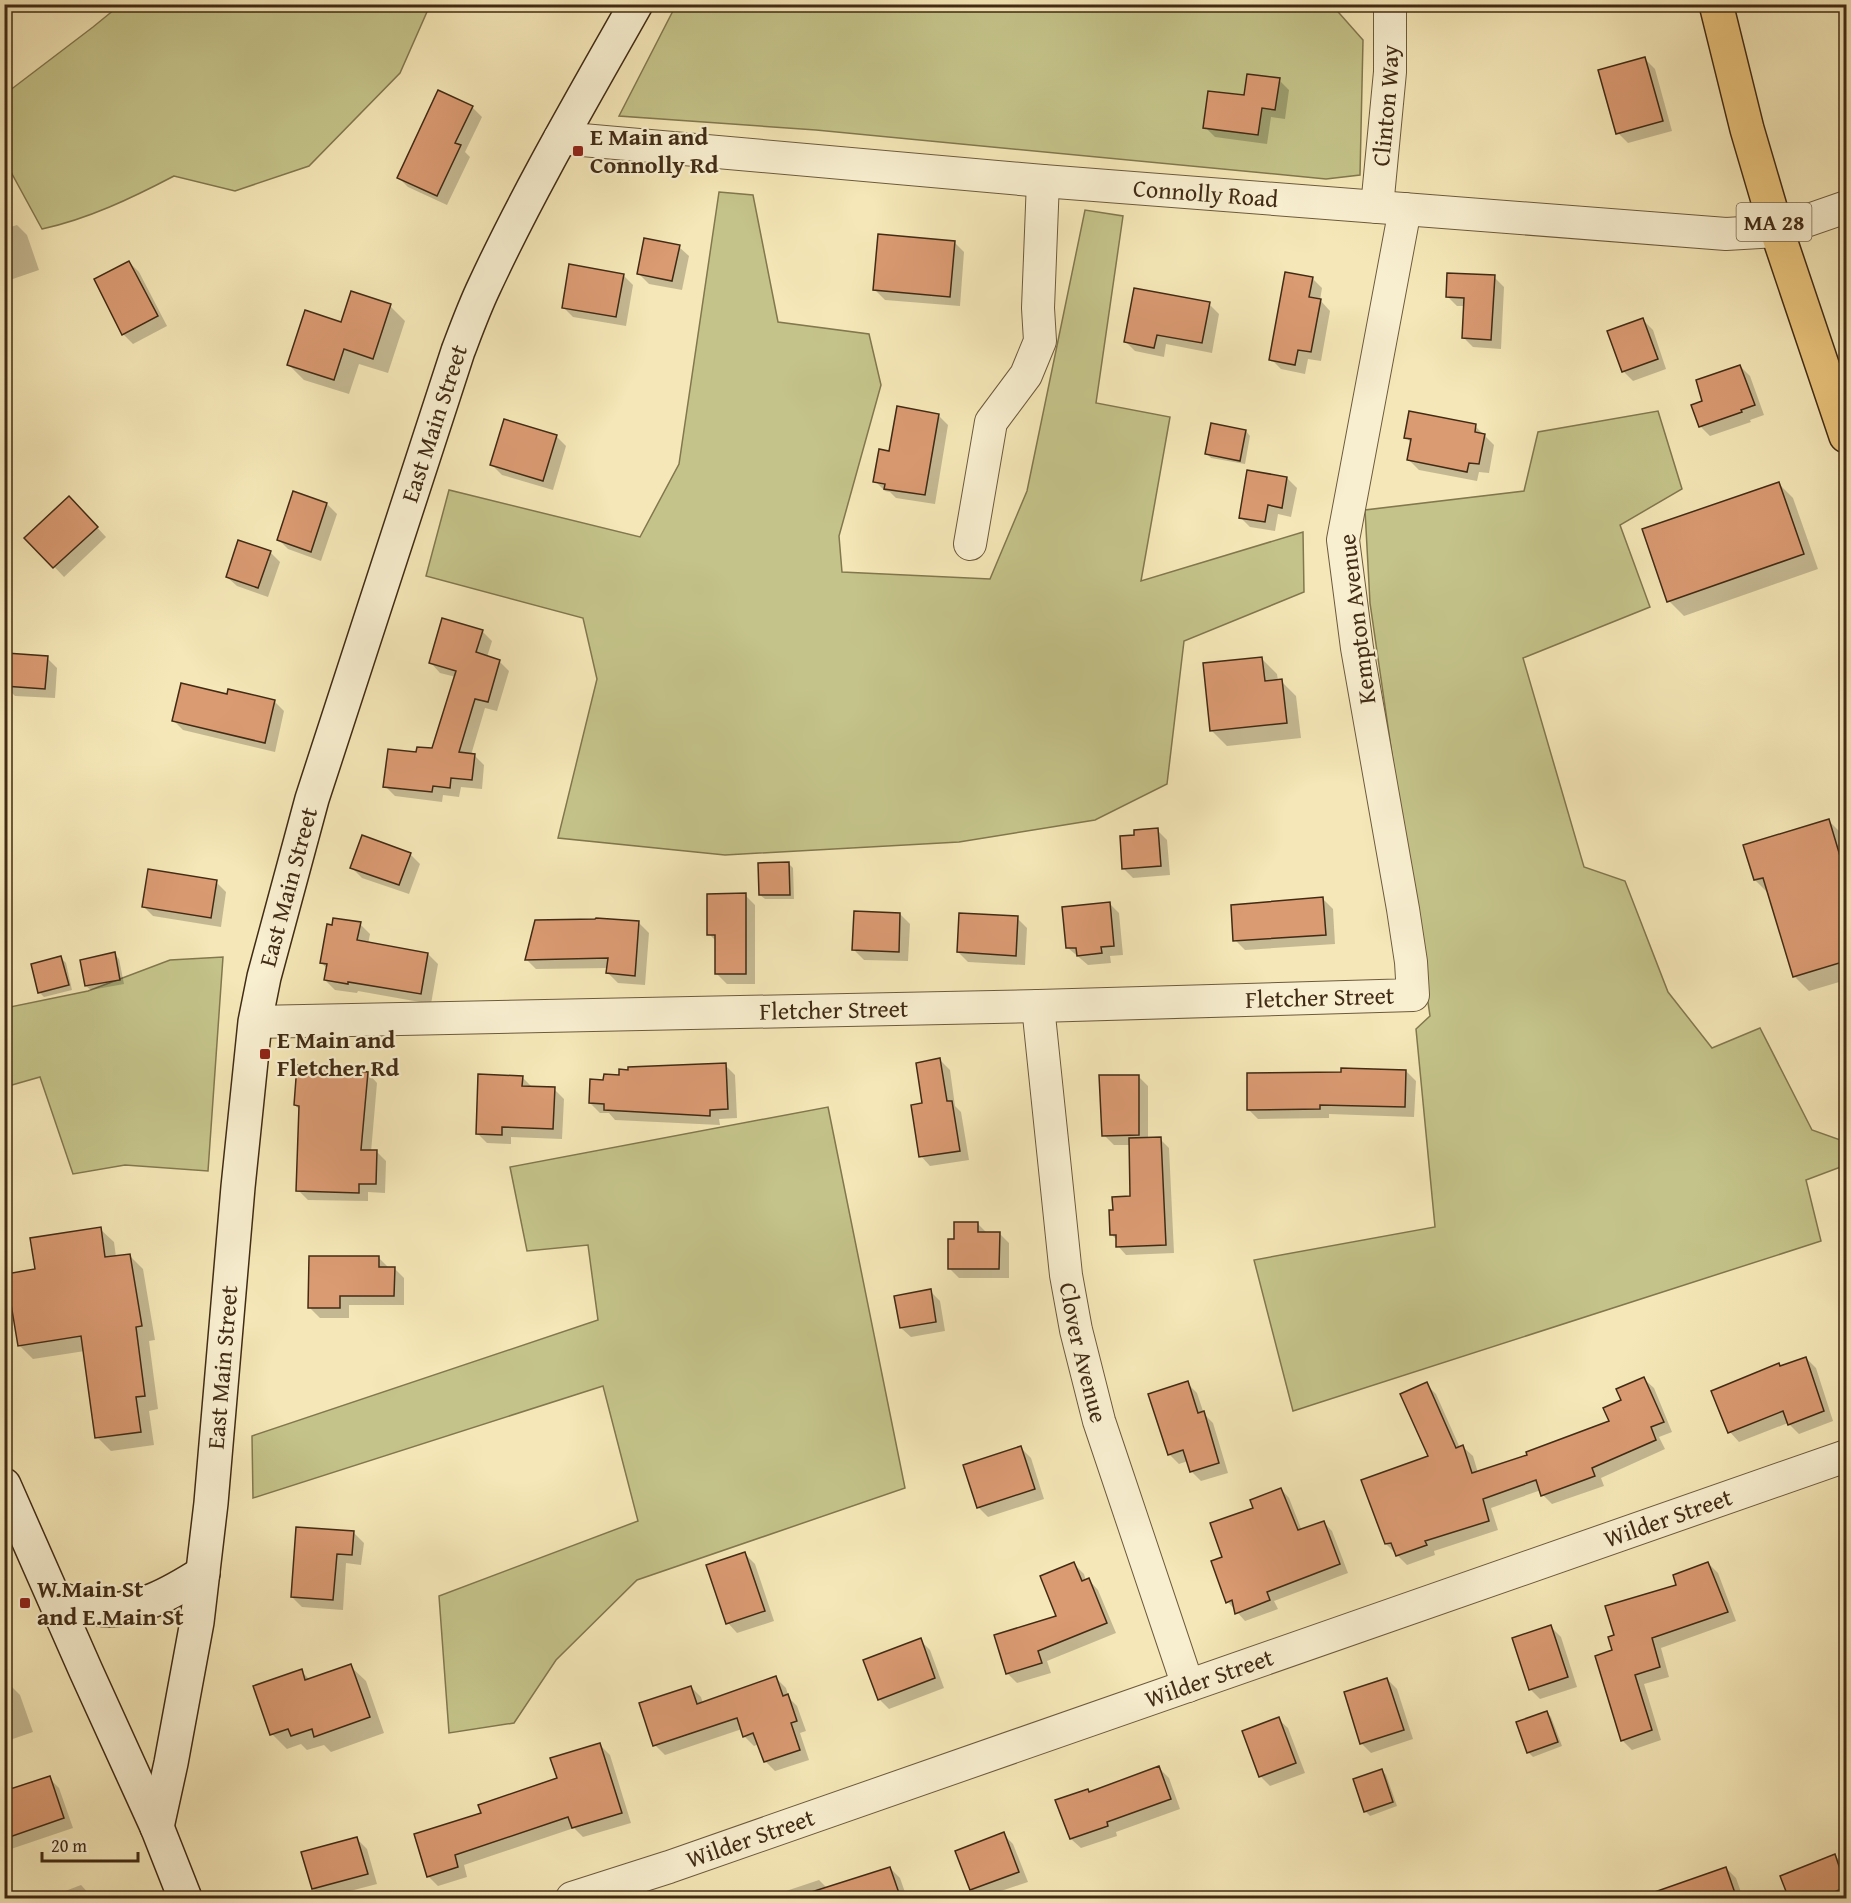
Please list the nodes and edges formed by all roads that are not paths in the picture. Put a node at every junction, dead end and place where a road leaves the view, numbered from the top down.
1 (636, 4) edge
2 (1390, 4) edge
3 (1716, 4) edge
4 (561, 138) junction
5 (1043, 181) junction
6 (1846, 207) edge
7 (1391, 208) junction
8 (1777, 231) junction
9 (1846, 436) edge
10 (970, 544) dead end
11 (1413, 995) joint
12 (1038, 1006) junction
13 (255, 1022) junction
14 (1846, 1456) edge
15 (4, 1485) edge
16 (203, 1573) junction
17 (54, 1597) junction
18 (1188, 1686) junction
19 (157, 1827) junction
20 (185, 1899) edge
21 (572, 1899) edge

1 - 4 main road, East Main Street
2 - 7 street, Clinton Way
3 - 8 main road, MA 28
4 - 5 street, Connolly Road
4 - 13 main road, East Main Street
5 - 7 street, Connolly Road
5 - 10 street
6 - 8 street, Connolly Road
7 - 8 street, Connolly Road
7 - 11 street, Kempton Avenue
8 - 9 main road, MA 28
11 - 12 street, Fletcher Street
12 - 13 street, Fletcher Street
12 - 18 street, Clover Avenue
13 - 16 main road, East Main Street
14 - 18 street, Wilder Street
15 - 17 main road
16 - 17 main road
16 - 19 main road, East Main Street
17 - 19 main road
18 - 21 street, Wilder Street
19 - 20 main road

